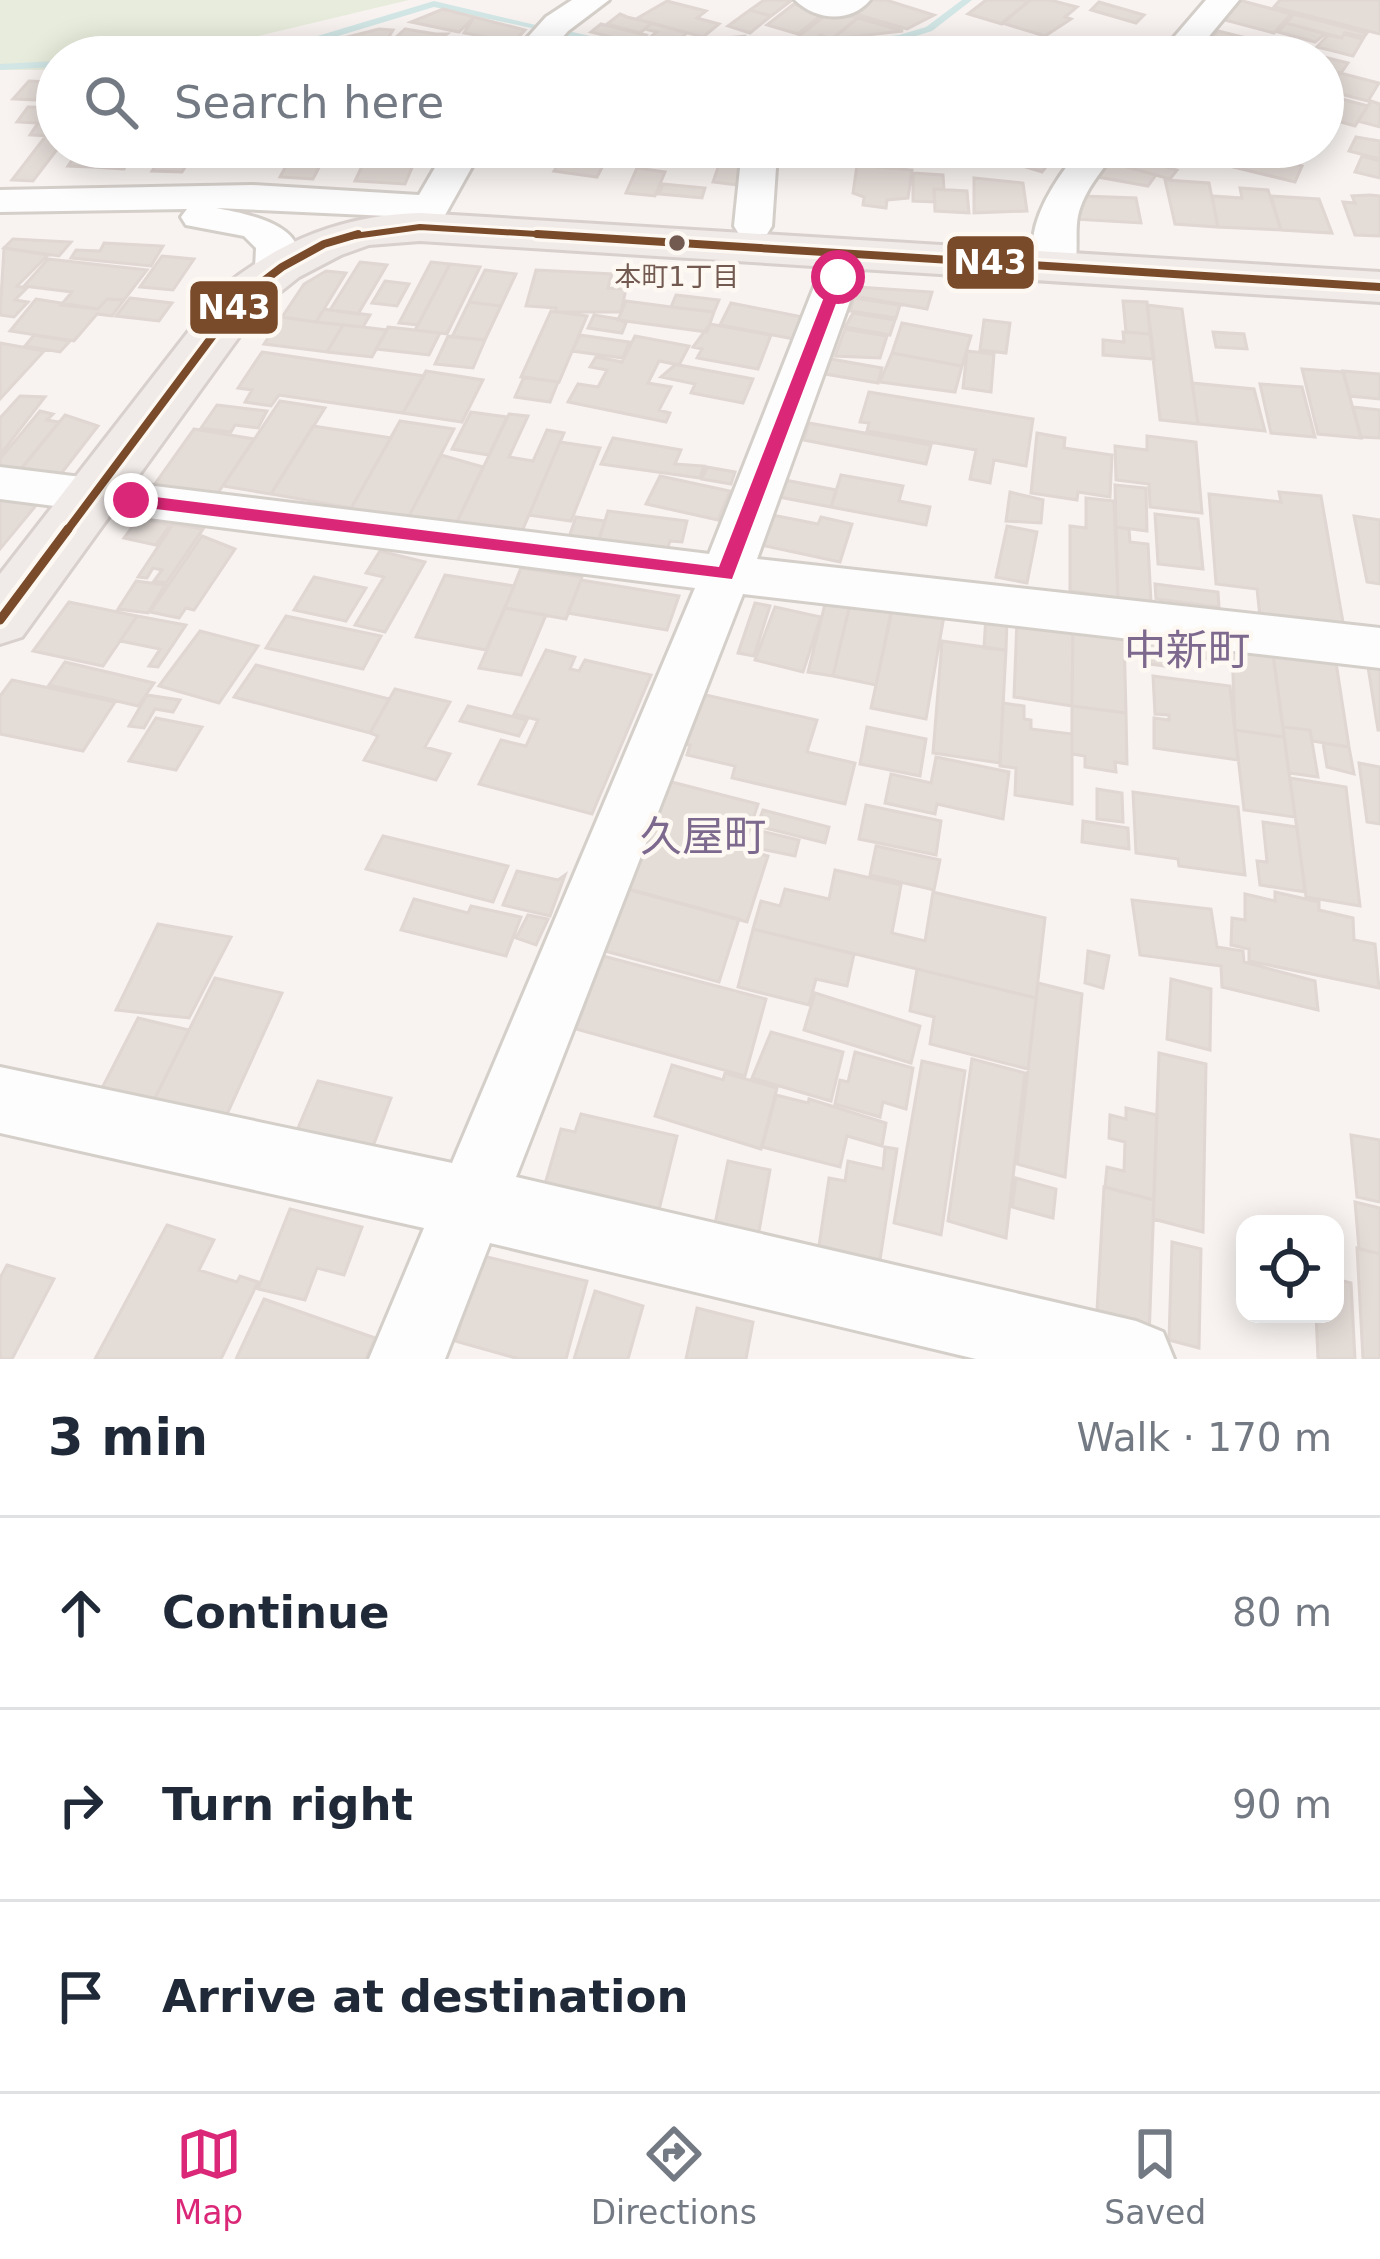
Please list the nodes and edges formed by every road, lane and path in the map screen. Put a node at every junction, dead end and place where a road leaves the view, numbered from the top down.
1 (593, 0) edge
2 (811, 0) edge
3 (854, 0) edge
4 (1223, 0) edge
5 (546, 36) edge
6 (1192, 36) edge
7 (453, 168) edge
8 (758, 168) dead end
9 (1084, 168) edge
10 (15, 202) edge
11 (96, 202) junction
12 (426, 217) junction
13 (753, 226) junction
14 (0, 231) edge
15 (847, 254) junction
16 (1055, 255) junction
17 (1380, 260) edge
18 (275, 269) junction
19 (1380, 287) edge
20 (0, 484) edge
21 (96, 496) junction
22 (726, 574) junction
23 (0, 620) edge
24 (1380, 648) edge
25 (0, 1100) edge
26 (468, 1202) junction
27 (406, 1359) edge
28 (1136, 1359) edge

1 - 5 street
2 - 3 street
4 - 6 street
7 - 12 street
8 - 13 street
9 - 16 street
10 - 11 street
10 - 14 street
11 - 12 street
11 - 18 street
12 - 13 highway
12 - 15 highway
12 - 18 highway
13 - 16 highway
15 - 16 highway
15 - 22 street
16 - 17 highway
16 - 19 highway
18 - 21 highway
20 - 21 street
21 - 22 street
21 - 23 highway
22 - 24 street
22 - 26 street
25 - 26 street
26 - 27 street
26 - 28 street

